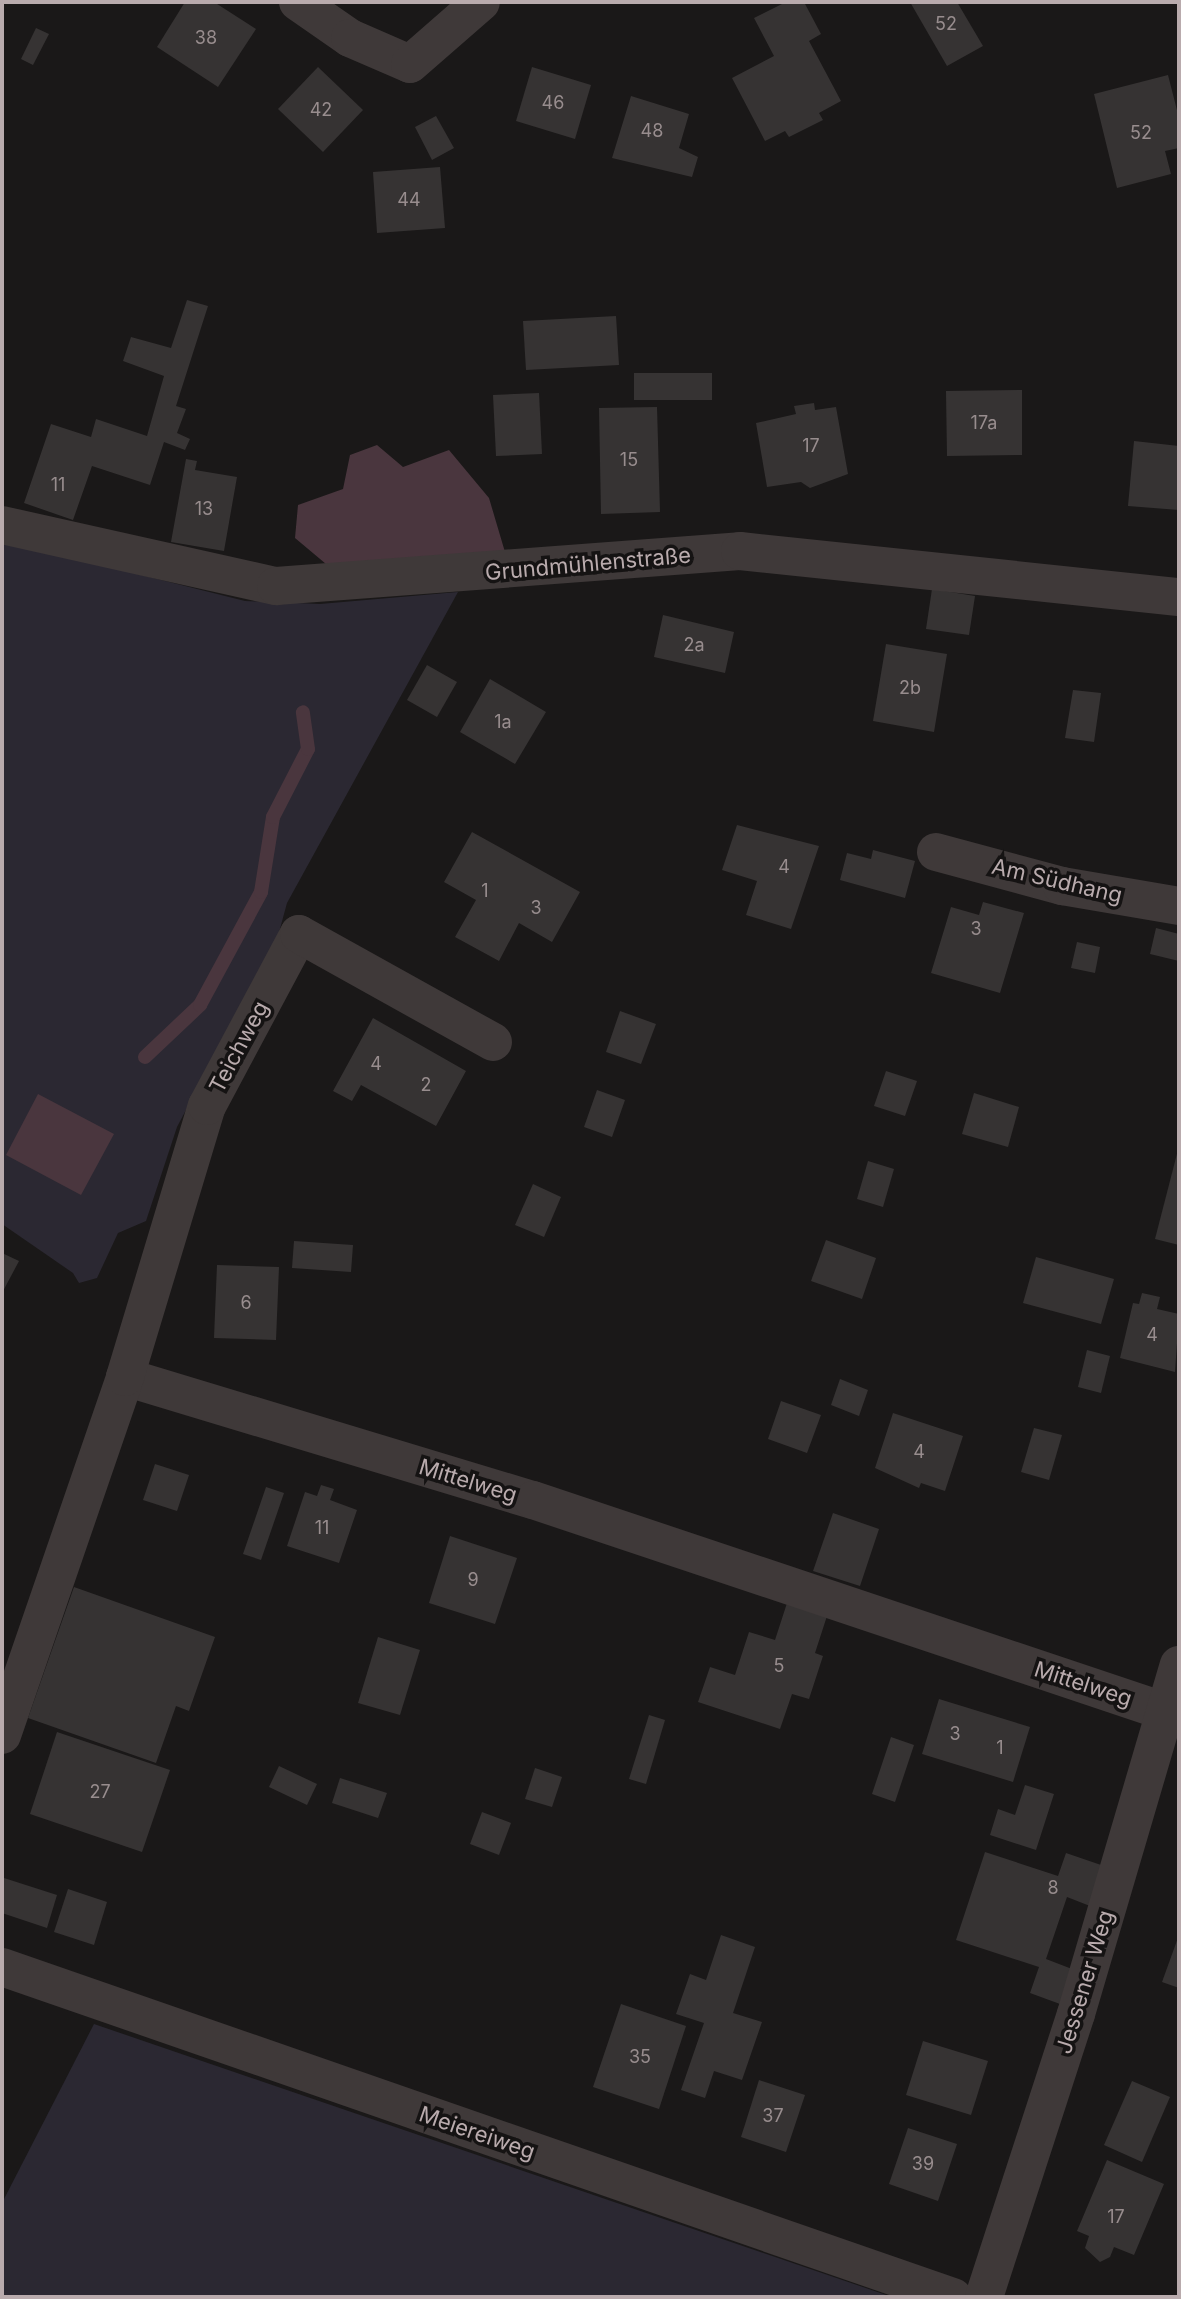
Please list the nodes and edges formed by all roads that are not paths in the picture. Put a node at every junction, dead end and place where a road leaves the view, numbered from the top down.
1 (298, 2) edge
2 (481, 2) edge
3 (2, 525) edge
4 (1179, 597) edge
5 (936, 852) dead end
6 (1179, 906) edge
7 (493, 1042) dead end
8 (125, 1377) junction
9 (1179, 1665) edge
10 (1167, 1712) junction
11 (2, 1735) edge
12 (2, 1967) edge
13 (953, 2297) edge
14 (984, 2297) edge

1 - 2 street
3 - 4 street, Grundmühlenstraße
5 - 6 street, Am Südhang
7 - 8 street, Teichweg
8 - 10 street, Mittelweg
8 - 11 street
9 - 10 street, Jessener Weg
10 - 14 street, Jessener Weg
12 - 13 street, Meiereiweg

